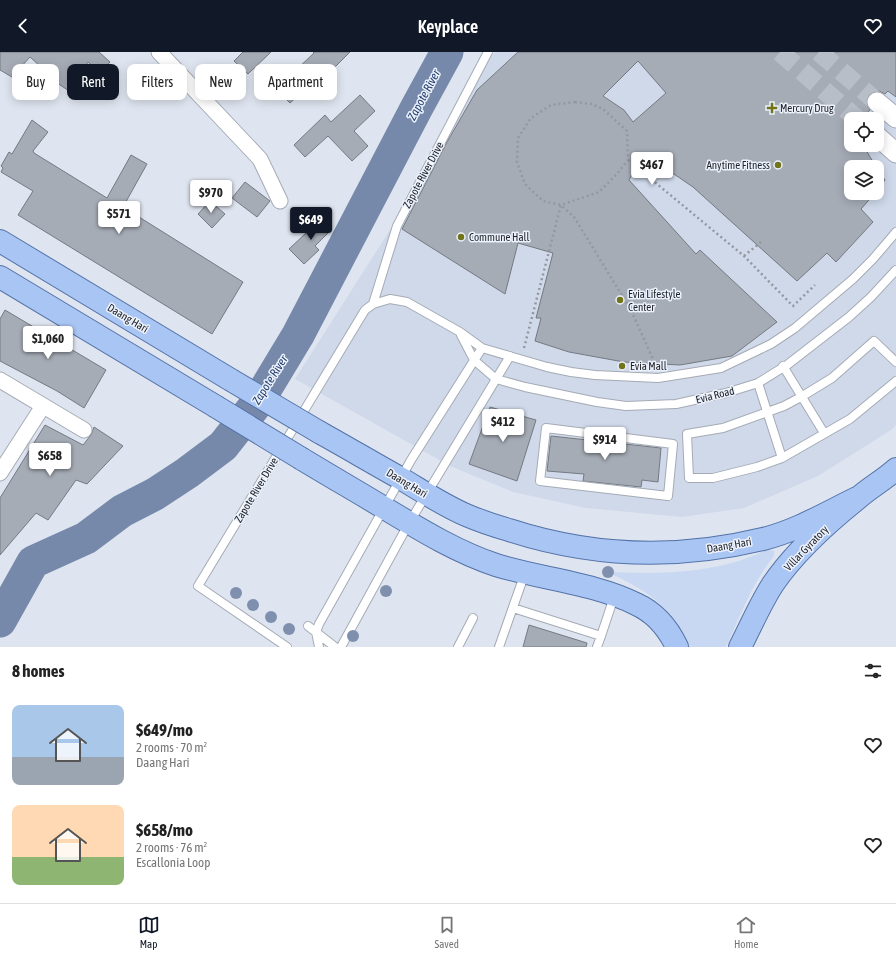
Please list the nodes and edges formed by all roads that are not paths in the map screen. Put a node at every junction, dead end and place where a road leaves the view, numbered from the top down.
1 (158, 52) edge
2 (488, 52) edge
3 (878, 102) tunnel mouth
4 (896, 118) edge
5 (884, 142) edge
6 (896, 153) edge
7 (280, 201) dead end
8 (896, 232) edge
9 (0, 241) edge
10 (896, 270) edge
11 (0, 277) edge
12 (373, 304) junction
13 (460, 332) junction
14 (482, 348) junction
15 (510, 356) junction
16 (474, 360) junction
17 (896, 362) edge
18 (783, 366) junction
19 (496, 378) junction
20 (0, 380) edge
21 (896, 381) edge
22 (758, 383) junction
23 (801, 397) junction
24 (43, 406) junction
25 (768, 412) junction
26 (84, 430) dead end
27 (824, 433) junction
28 (673, 444) joint
29 (782, 458) junction
30 (896, 469) edge
31 (0, 474) edge
32 (401, 479) junction
33 (426, 494) junction
34 (857, 498) junction
35 (385, 508) junction
36 (409, 523) junction
37 (525, 573) junction
38 (614, 595) junction
39 (513, 608) junction
40 (473, 618) dead end
41 (308, 626) dead end
42 (316, 632) junction
43 (600, 636) junction
44 (287, 647) edge
45 (319, 647) edge
46 (335, 647) edge
47 (341, 647) edge
48 (458, 647) edge
49 (499, 647) edge
50 (597, 647) edge
51 (677, 647) edge
52 (740, 647) edge

1 - 7 street
2 - 12 lane, Zapote River Drive
3 - 4 street
5 - 6 street
8 - 15 lane
9 - 32 main road, Daang Hari, bridge
10 - 18 lane, Evia Road
11 - 35 main road, bridge
12 - 13 lane
12 - 44 lane, Zapote River Drive
13 - 14 lane
13 - 16 lane
14 - 15 lane
14 - 16 lane
15 - 19 lane
16 - 19 lane, Evia Road
16 - 32 lane
17 - 23 lane
18 - 22 lane, Evia Road
18 - 23 lane
19 - 22 lane, Evia Road
19 - 33 lane
20 - 24 street
21 - 27 lane
22 - 25 lane
23 - 25 lane
23 - 27 lane
24 - 26 street
24 - 31 street
25 - 29 lane
25 - 29 lane
27 - 29 lane
28 - 28 lane
30 - 34 main road, Villar Gyratory
32 - 33 main road, Daang Hari
32 - 35 lane
33 - 34 main road, Daang Hari
33 - 36 lane
34 - 52 main road, Villar Gyratory
35 - 36 main road
35 - 42 lane
36 - 37 main road
36 - 47 lane
37 - 38 main road
37 - 39 lane
38 - 43 lane
38 - 51 main road
39 - 43 lane
39 - 49 lane
40 - 48 lane
41 - 42 lane
42 - 45 lane
42 - 46 lane
43 - 50 lane

